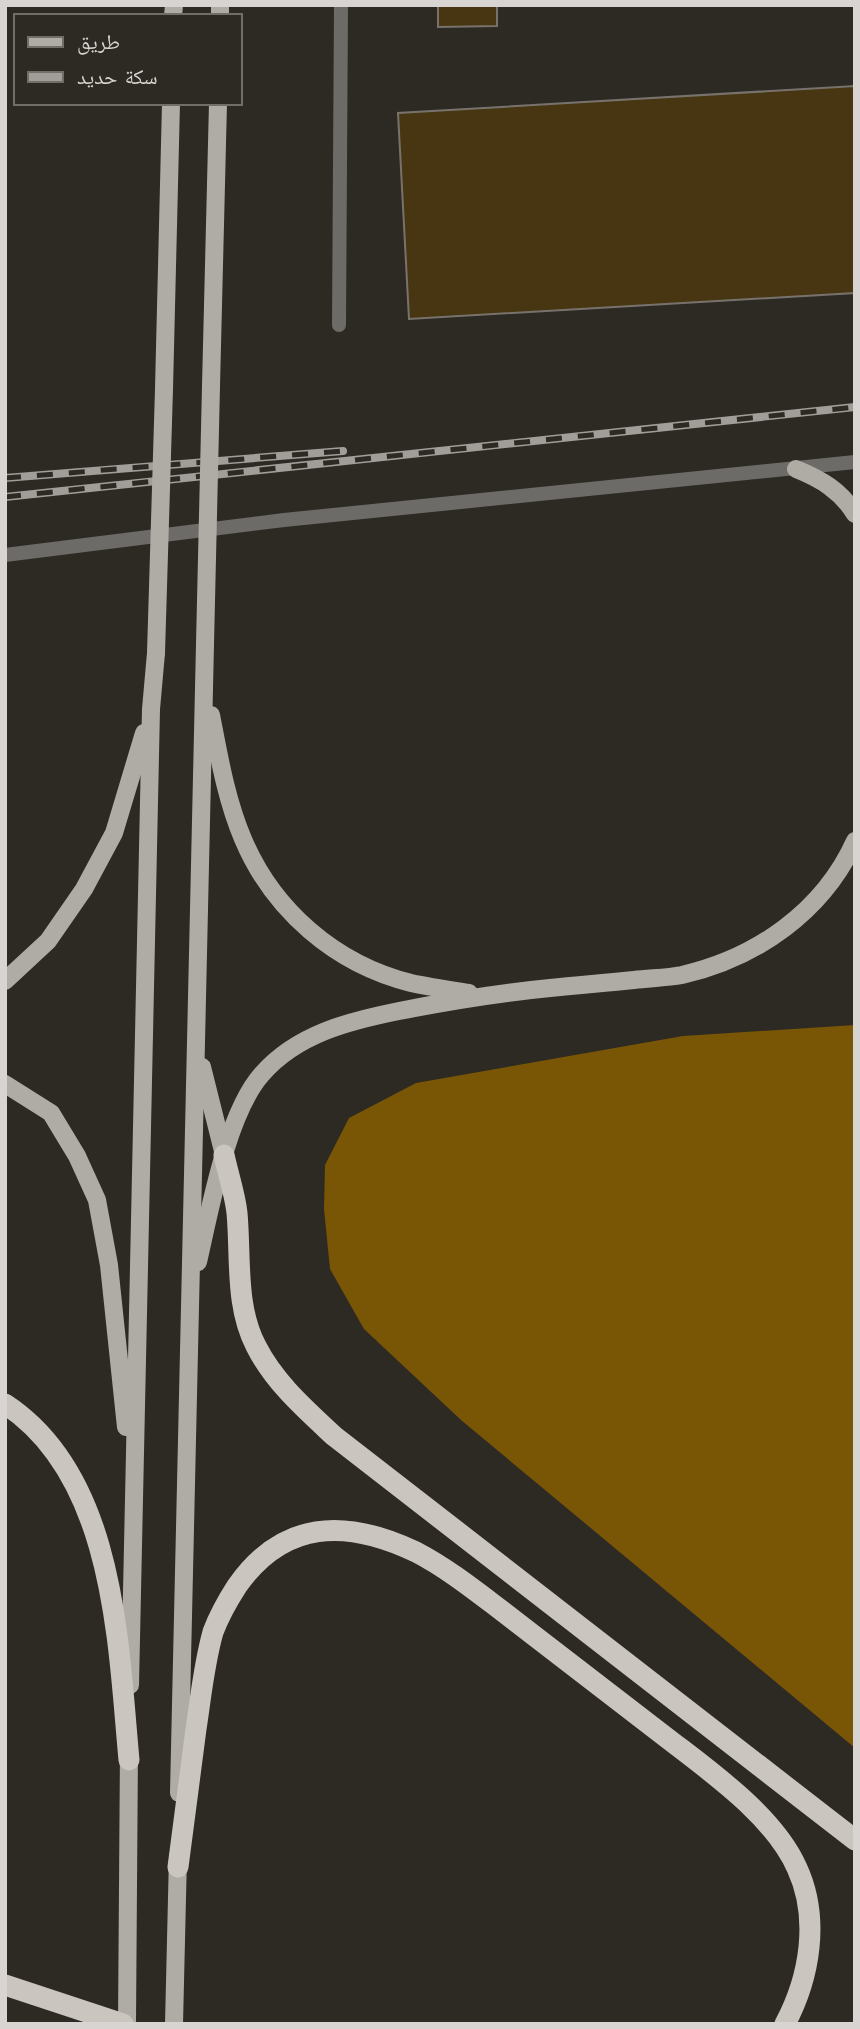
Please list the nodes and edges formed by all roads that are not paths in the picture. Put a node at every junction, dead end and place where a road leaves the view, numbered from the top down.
1 (341, 5) edge
2 (171, 105) edge
3 (218, 105) edge
4 (339, 325) dead end
5 (855, 462) edge
6 (796, 469) junction
7 (855, 514) edge
8 (5, 555) edge
9 (204, 680) junction
10 (151, 709) junction
11 (855, 841) edge
12 (5, 981) edge
13 (479, 995) junction
14 (196, 1043) junction
15 (5, 1084) edge
16 (224, 1156) junction
17 (190, 1297) junction
18 (5, 1404) edge
19 (134, 1497) junction
20 (129, 1760) junction
21 (855, 1840) edge
22 (178, 1867) junction
23 (5, 1985) edge
24 (5, 1993) edge
25 (125, 2024) edge
26 (174, 2024) edge
27 (785, 2024) edge

1 - 4 street
2 - 10 main road, bridge
3 - 9 main road, bridge
5 - 6 street
6 - 7 main road
6 - 8 street
9 - 13 main road
9 - 14 main road
10 - 12 main road
10 - 19 main road
11 - 13 main road
13 - 16 main road
14 - 16 main road
14 - 17 main road
15 - 19 main road
16 - 17 main road
16 - 21 highway
17 - 22 main road
18 - 20 highway
19 - 20 main road
20 - 25 main road
22 - 26 main road
22 - 27 highway
23 - 25 highway
24 - 25 highway

